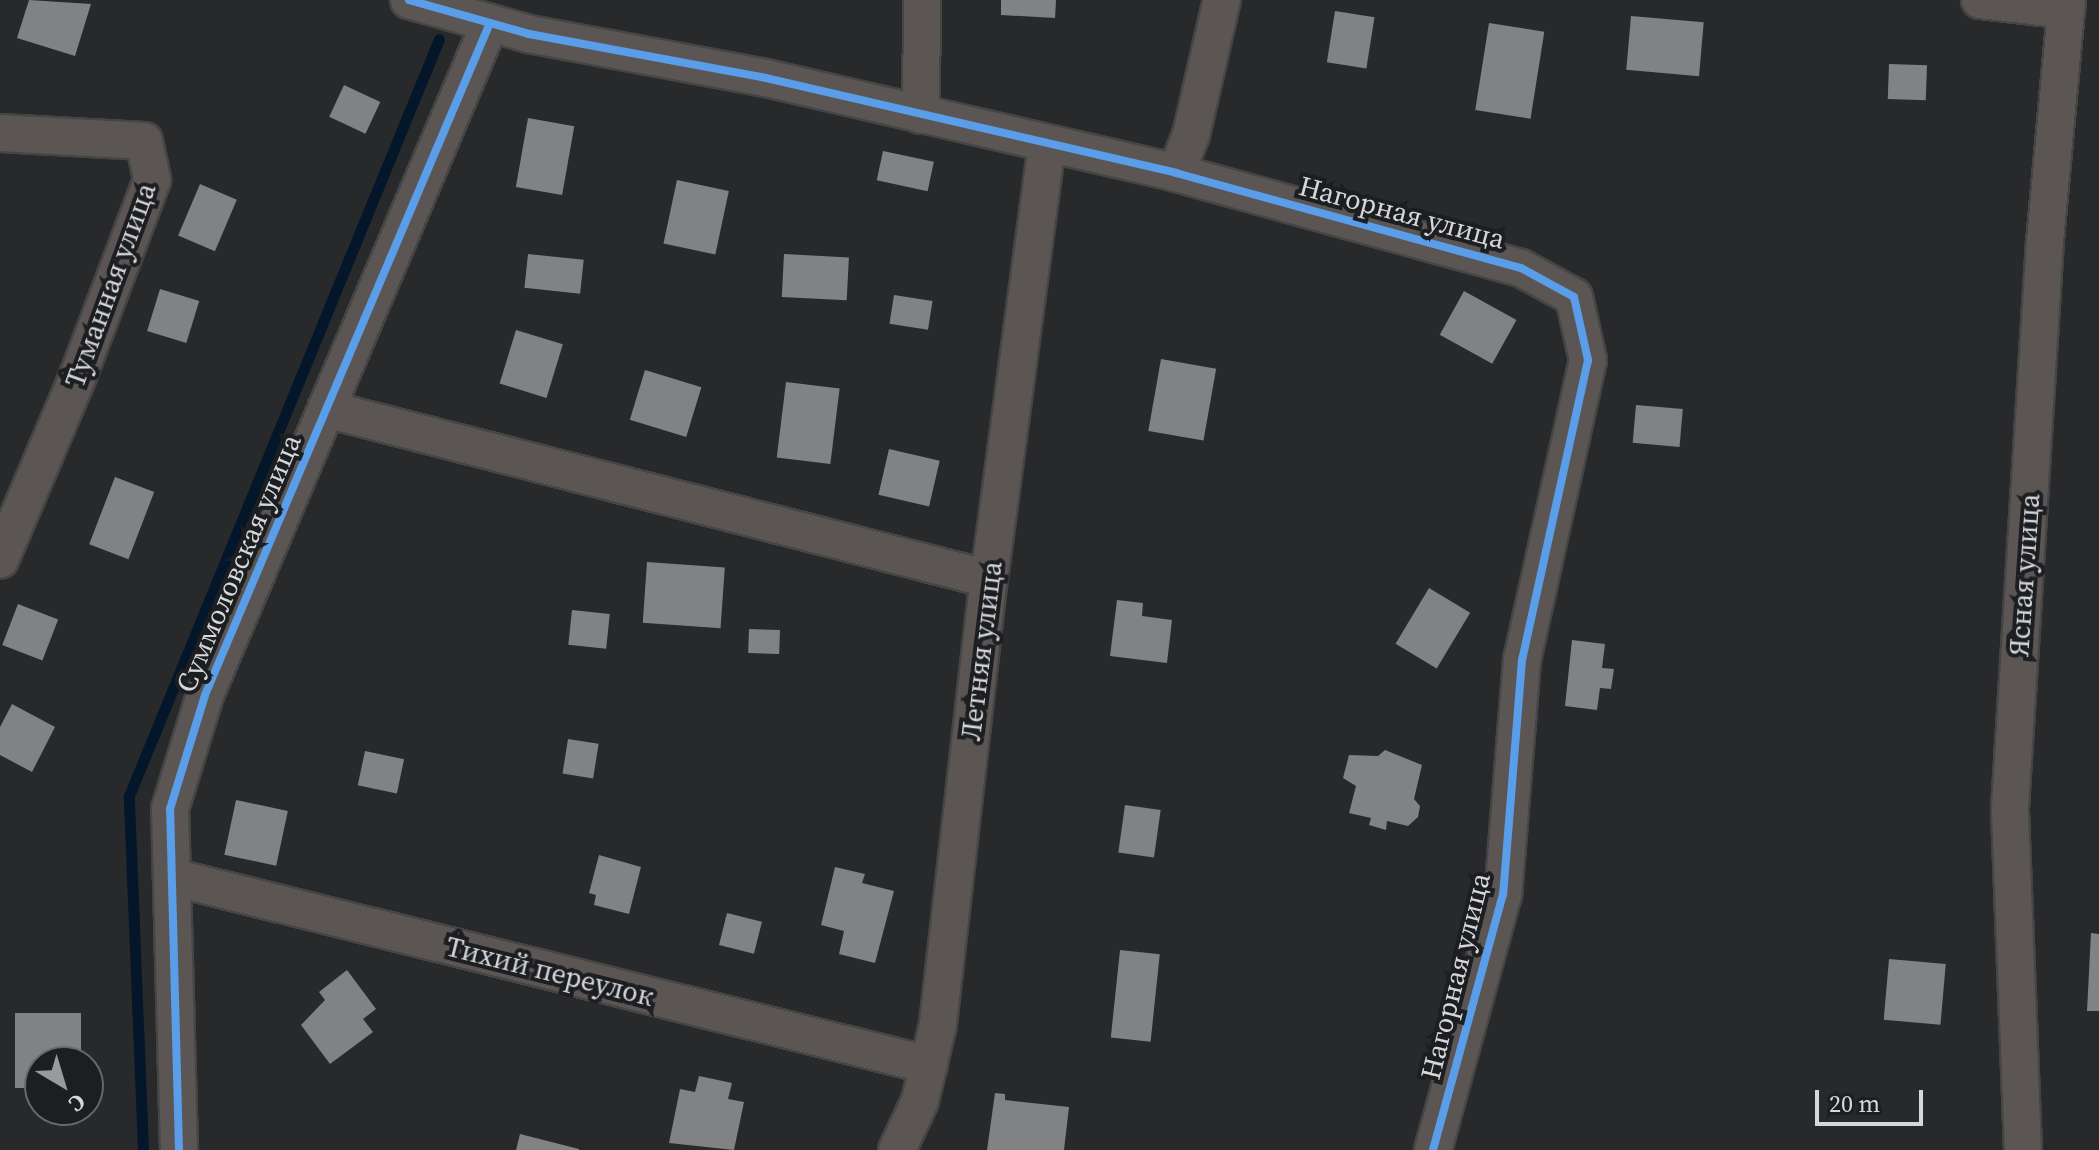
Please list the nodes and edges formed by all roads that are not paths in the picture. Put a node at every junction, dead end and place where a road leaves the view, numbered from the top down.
1 (409, 0) edge
2 (922, 0) edge
3 (1222, 0) edge
4 (1980, 0) edge
5 (2067, 5) edge
6 (490, 23) junction
7 (921, 115) junction
8 (0, 133) edge
9 (1047, 146) junction
10 (1176, 173) junction
11 (326, 409) junction
12 (0, 560) edge
13 (989, 579) junction
14 (172, 877) junction
15 (929, 1065) junction
16 (179, 1150) edge
17 (897, 1150) edge
18 (1433, 1150) edge
19 (2023, 1150) edge

1 - 6 street, Нагорная улица
2 - 7 street
3 - 10 street
4 - 5 street
5 - 19 street, Ясная улица
6 - 7 street, Нагорная улица
6 - 11 street, Суммоловская улица
7 - 9 street, Нагорная улица
8 - 12 street, Туманная улица
9 - 10 street, Нагорная улица
9 - 13 street, Летняя улица
10 - 18 street, Нагорная улица
11 - 13 street
11 - 14 street, Суммоловская улица
13 - 15 street, Летняя улица
14 - 15 street, Тихий переулок
14 - 16 street, Суммоловская улица
15 - 17 street, Летняя улица

